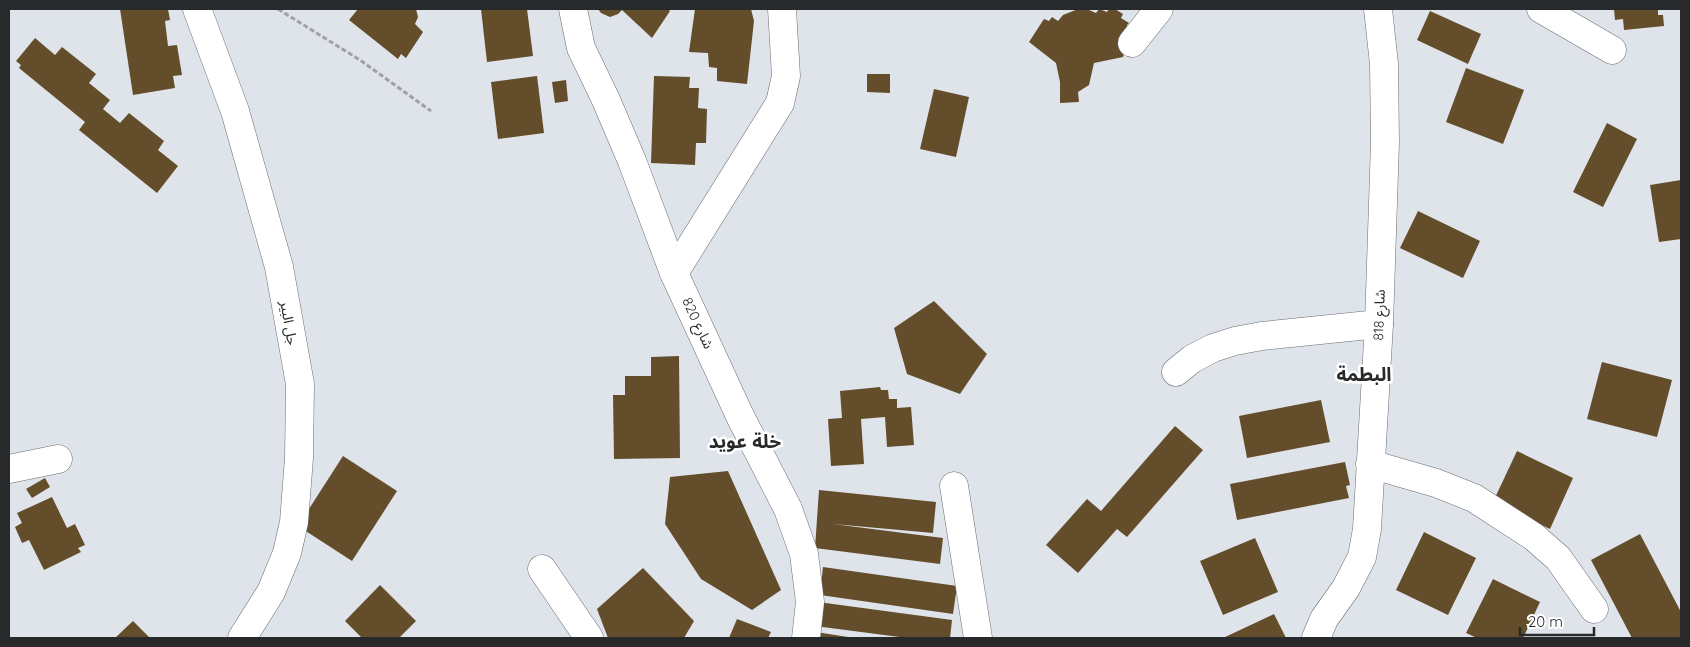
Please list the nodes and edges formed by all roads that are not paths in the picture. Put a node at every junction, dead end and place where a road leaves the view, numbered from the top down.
1 (197, 9) edge
2 (573, 9) edge
3 (782, 9) edge
4 (1159, 9) edge
5 (1378, 9) edge
6 (1541, 9) edge
7 (1132, 43) dead end
8 (1612, 50) dead end
9 (674, 273) junction
10 (1379, 324) junction
11 (1176, 372) dead end
12 (58, 459) dead end
13 (1370, 464) junction
14 (9, 469) edge
15 (954, 486) dead end
16 (542, 569) dead end
17 (1594, 609) dead end
18 (242, 638) edge
19 (588, 638) edge
20 (806, 638) edge
21 (978, 638) edge
22 (1316, 638) edge

1 - 18 street, جل البير
2 - 9 street, شارع 820
3 - 9 street
4 - 7 street
5 - 10 street, شارع 818
6 - 8 street
9 - 20 street, شارع 820
10 - 11 street
10 - 13 street, شارع 818
12 - 14 street
13 - 17 street
13 - 22 street, شارع 818
15 - 21 street
16 - 19 street

